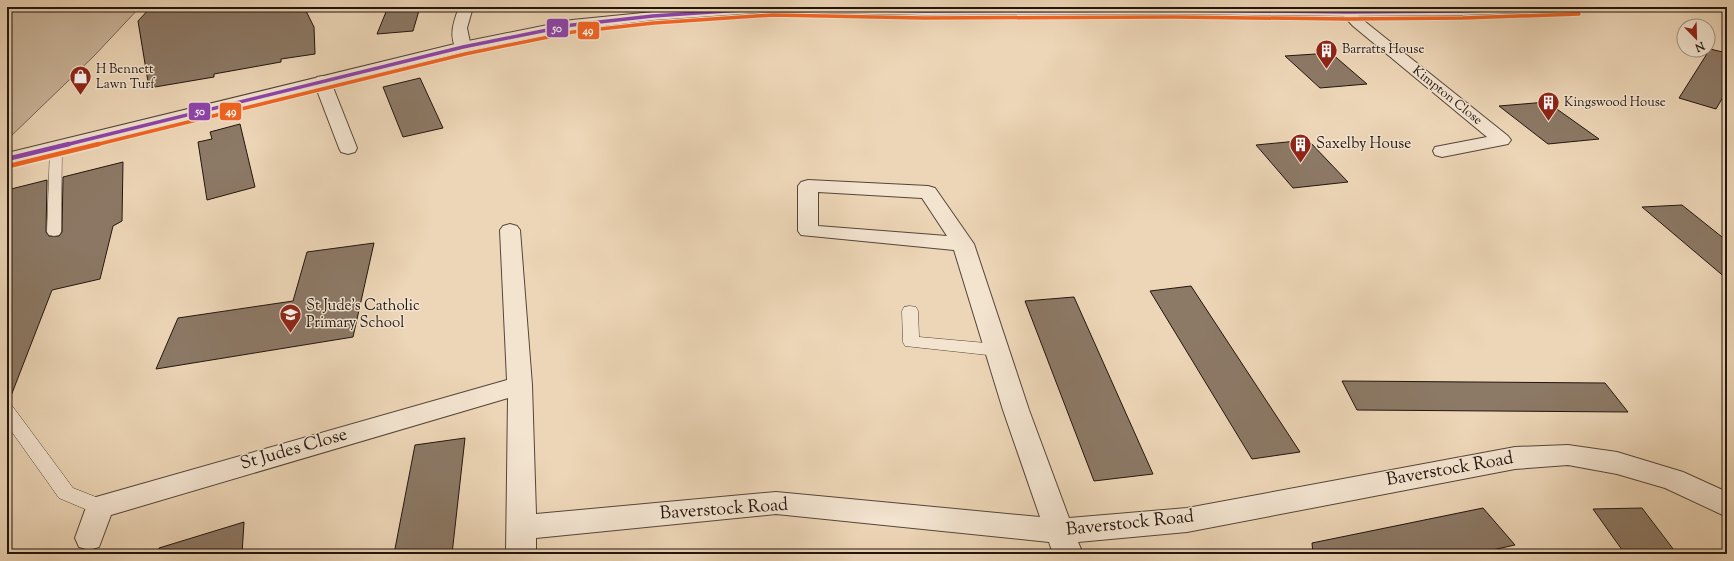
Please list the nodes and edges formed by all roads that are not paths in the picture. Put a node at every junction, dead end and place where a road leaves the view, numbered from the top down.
1 (466, 7) edge
2 (670, 7) edge
3 (1579, 7) edge
4 (924, 9) edge
5 (1461, 9) edge
6 (1347, 12) junction
7 (653, 16) junction
8 (463, 47) junction
9 (323, 81) junction
10 (56, 147) junction
11 (348, 148) dead end
12 (1442, 151) dead end
13 (7, 159) edge
14 (510, 230) dead end
15 (54, 232) dead end
16 (964, 244) junction
17 (910, 311) dead end
18 (997, 350) junction
19 (520, 385) junction
20 (7, 412) edge
21 (1727, 505) edge
22 (99, 507) junction
23 (522, 527) junction
24 (89, 538) dead end
25 (1064, 543) edge
26 (521, 554) edge

1 - 8 street
2 - 7 lane
3 - 5 street
4 - 6 street
4 - 7 street
5 - 6 street
6 - 12 street, Kimpton Close
7 - 8 street
8 - 9 street
9 - 10 street
9 - 11 street
10 - 13 street
10 - 15 lane
14 - 19 street
16 - 16 street
16 - 18 street
17 - 18 lane
18 - 25 street
19 - 22 street, St Judes Close
19 - 23 street
20 - 22 lane
21 - 25 street, Baverstock Road
22 - 24 street
23 - 25 street, Baverstock Road
23 - 26 street

